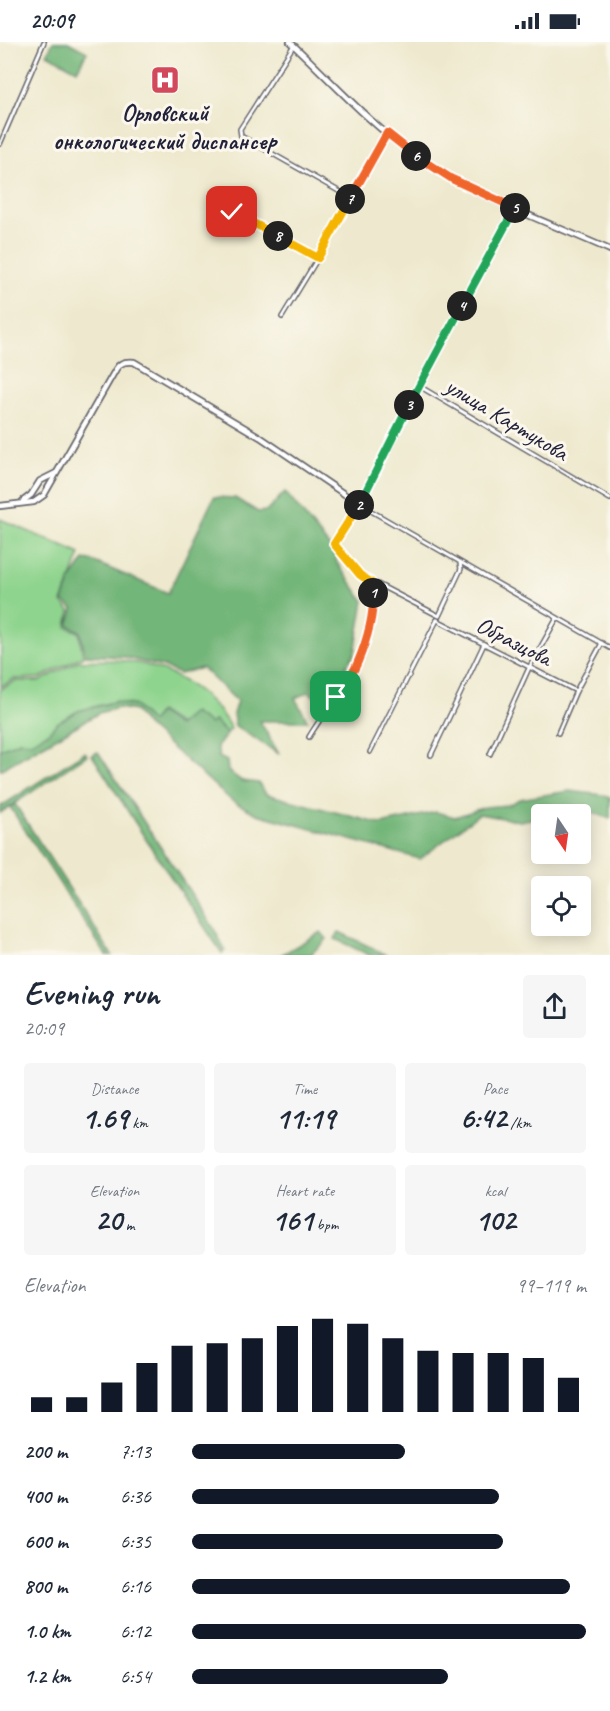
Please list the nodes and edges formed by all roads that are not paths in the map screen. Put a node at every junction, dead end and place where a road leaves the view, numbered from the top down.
1 (44, 42) edge
2 (294, 43) edge
3 (387, 133) junction
4 (0, 144) edge
5 (351, 198) junction
6 (515, 208) junction
7 (225, 211) dead end
8 (610, 250) edge
9 (318, 258) junction
10 (282, 317) dead end
11 (419, 386) junction
12 (56, 473) junction
13 (43, 479) junction
14 (50, 486) junction
15 (34, 491) junction
16 (41, 498) junction
17 (610, 499) edge
18 (20, 503) junction
19 (359, 504) junction
20 (0, 506) edge
21 (460, 563) junction
22 (372, 583) junction
23 (438, 618) junction
24 (557, 618) junction
25 (602, 643) junction
26 (484, 644) junction
27 (610, 648) edge
28 (529, 668) junction
29 (576, 691) junction
30 (558, 733) dead end
31 (309, 737) dead end
32 (370, 752) dead end
33 (490, 754) dead end
34 (431, 755) dead end

1 - 4 street
2 - 3 main road
2 - 5 street
3 - 5 street
3 - 6 main road
5 - 9 street
6 - 8 main road
6 - 11 main road
7 - 9 street
9 - 10 street
11 - 17 street, улица Картукова
11 - 19 main road
12 - 13 main road
12 - 14 main road
12 - 19 main road
13 - 14 street
13 - 15 main road
14 - 16 main road
15 - 16 street
15 - 18 main road
16 - 18 main road
18 - 20 main road
19 - 21 street
19 - 22 street, Образцова
21 - 23 street
21 - 24 street
22 - 23 street, Образцова
22 - 31 street
23 - 26 street, Образцова
23 - 32 street
24 - 25 street
24 - 28 street
25 - 27 street
25 - 29 street
26 - 28 street, Образцова
26 - 34 street
28 - 29 street, Образцова
28 - 33 street
29 - 30 street

